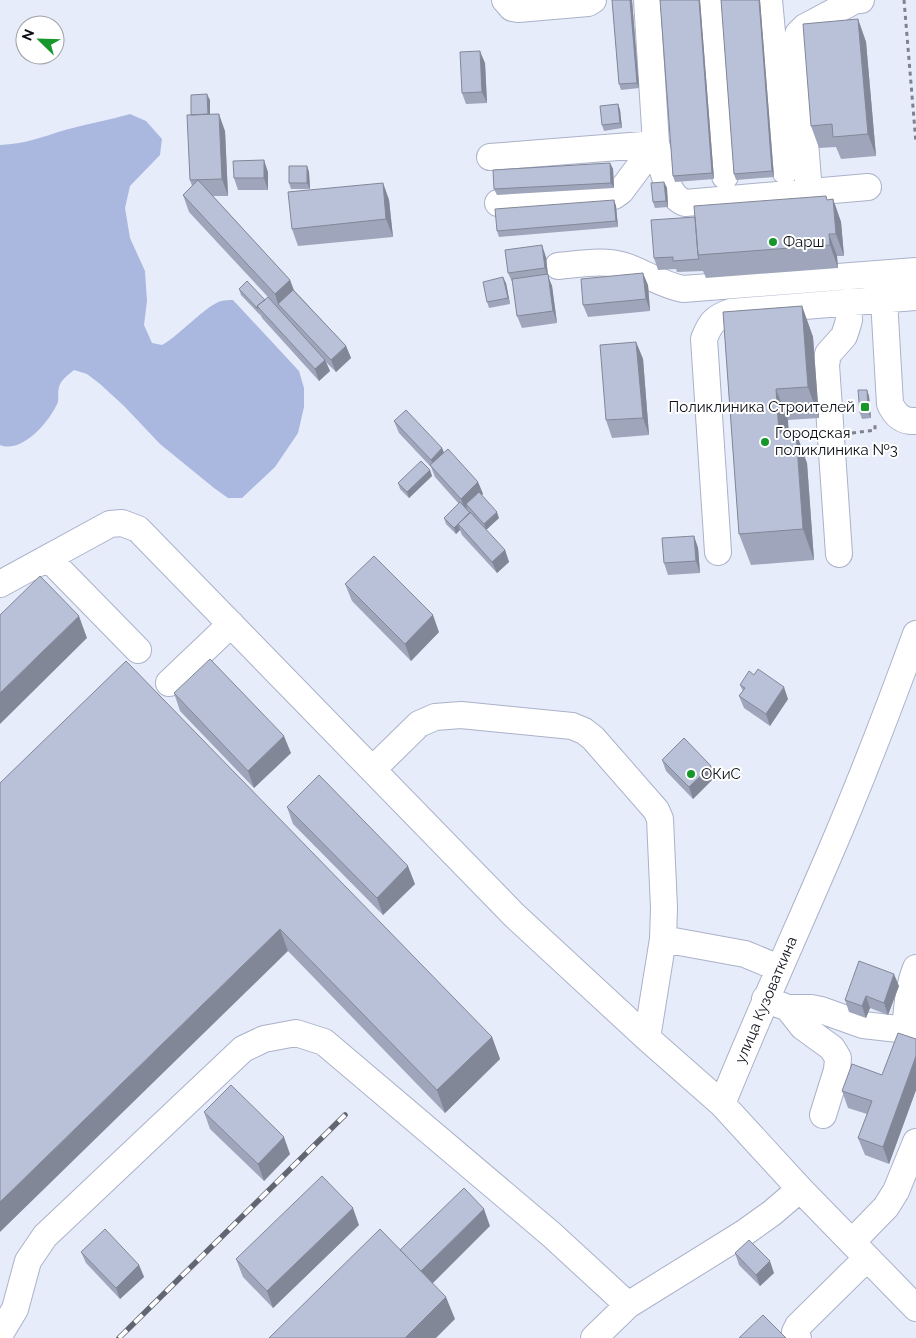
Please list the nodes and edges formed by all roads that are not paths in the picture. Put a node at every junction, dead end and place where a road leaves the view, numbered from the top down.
1 (505, 0) edge
2 (593, 0) edge
3 (647, 0) edge
4 (710, 0) edge
5 (769, 0) edge
6 (861, 0) edge
7 (656, 144) junction
8 (490, 157) dead end
9 (784, 171) dead end
10 (725, 176) dead end
11 (666, 178) junction
12 (628, 182) junction
13 (868, 187) dead end
14 (809, 192) junction
15 (498, 203) dead end
16 (558, 266) dead end
17 (916, 271) edge
18 (882, 274) junction
19 (916, 297) edge
20 (884, 299) junction
21 (848, 302) junction
22 (916, 421) edge
23 (718, 552) dead end
24 (839, 554) dead end
25 (48, 558) junction
26 (0, 584) edge
27 (231, 624) junction
28 (916, 634) edge
29 (138, 650) dead end
30 (169, 683) dead end
31 (372, 769) junction
32 (663, 939) junction
33 (779, 968) junction
34 (916, 968) edge
35 (777, 1003) junction
36 (910, 1031) edge
37 (647, 1038) junction
38 (722, 1104) junction
39 (823, 1115) dead end
40 (916, 1142) edge
41 (800, 1189) junction
42 (859, 1250) junction
43 (628, 1305) junction
44 (916, 1308) edge
45 (0, 1334) edge
46 (594, 1338) edge
47 (798, 1338) edge

1 - 2 street
3 - 7 street
4 - 10 street
5 - 9 street
6 - 14 street
7 - 8 street
7 - 11 street
7 - 12 street
11 - 12 street
11 - 14 street
12 - 15 street
13 - 14 street
16 - 18 street
17 - 18 street
18 - 20 street
19 - 20 street
20 - 21 street
20 - 22 street
21 - 23 street
21 - 24 street
25 - 26 street
25 - 27 street
25 - 29 street
27 - 30 street
27 - 31 street
28 - 33 street, улица Кузоваткина
31 - 32 street
31 - 37 street
32 - 33 street
32 - 37 street
33 - 35 street, улица Кузоваткина
34 - 36 street
35 - 36 street
35 - 38 street, улица Кузоваткина
35 - 39 street
37 - 38 street
38 - 41 street
40 - 42 street
41 - 42 street
41 - 43 street
42 - 44 street
42 - 47 street
43 - 45 street
43 - 46 street

